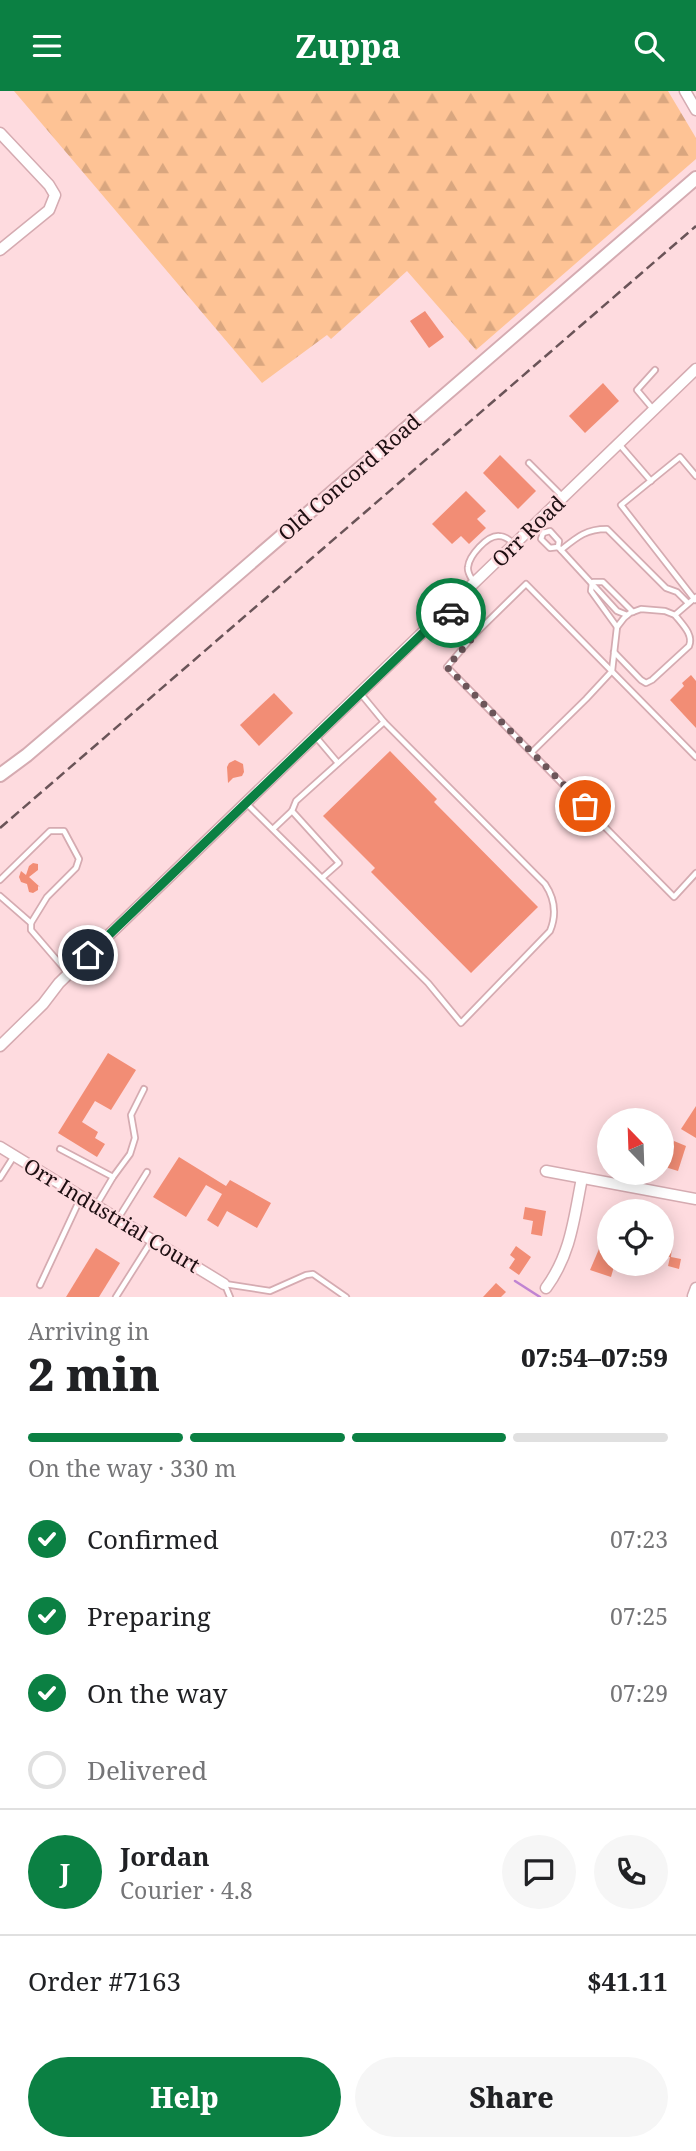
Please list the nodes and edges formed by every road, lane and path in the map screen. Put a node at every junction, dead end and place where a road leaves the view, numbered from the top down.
1 (685, 91) edge
2 (696, 110) edge
3 (2, 140) edge
4 (696, 178) edge
5 (0, 250) edge
6 (696, 369) edge
7 (655, 370) dead end
8 (654, 409) junction
9 (619, 443) junction
10 (528, 463) dead end
11 (696, 476) edge
12 (651, 481) junction
13 (563, 496) junction
14 (535, 524) junction
15 (515, 544) junction
16 (560, 549) junction
17 (592, 582) junction
18 (474, 584) junction
19 (696, 599) edge
20 (688, 603) junction
21 (448, 609) junction
22 (633, 612) junction
23 (627, 615) junction
24 (675, 615) junction
25 (617, 627) junction
26 (474, 636) junction
27 (614, 652) junction
28 (612, 671) junction
29 (360, 693) junction
30 (384, 722) junction
31 (315, 736) junction
32 (531, 752) junction
33 (696, 757) edge
34 (338, 763) junction
35 (0, 775) edge
36 (246, 803) junction
37 (292, 811) junction
38 (273, 829) junction
39 (696, 873) edge
40 (322, 878) junction
41 (0, 880) edge
42 (0, 897) edge
43 (31, 923) junction
44 (69, 974) junction
45 (0, 1046) edge
46 (144, 1089) dead end
47 (0, 1147) edge
48 (60, 1149) dead end
49 (14, 1156) junction
50 (546, 1171) dead end
51 (147, 1172) dead end
52 (113, 1177) junction
53 (0, 1178) edge
54 (582, 1178) junction
55 (82, 1196) junction
56 (696, 1199) edge
57 (97, 1205) junction
58 (118, 1218) junction
59 (152, 1239) junction
60 (224, 1284) junction
61 (40, 1285) dead end
62 (546, 1288) dead end
63 (116, 1297) edge
64 (230, 1297) edge
65 (346, 1297) edge

1 - 2 street
3 - 5 street
4 - 35 street, Old Concord Road
6 - 8 street, Orr Road
7 - 8 lane
8 - 9 street, Orr Road
9 - 12 lane
9 - 13 street, Orr Road
10 - 13 lane
11 - 12 lane
12 - 19 lane
13 - 14 street, Orr Road
14 - 15 street, Orr Road
14 - 16 lane
15 - 18 street, Orr Road
15 - 18 lane
16 - 17 lane
16 - 20 lane
17 - 22 lane
17 - 23 lane
17 - 25 lane
18 - 21 street, Orr Road
19 - 20 lane
20 - 24 lane
21 - 26 lane
21 - 29 street, Orr Road
22 - 23 lane
22 - 24 lane
23 - 25 lane
24 - 27 lane
25 - 27 lane
26 - 28 lane
26 - 32 lane
27 - 28 lane
28 - 32 lane
28 - 33 lane
29 - 30 lane
29 - 31 street, Orr Road
30 - 34 lane
30 - 40 lane
31 - 34 lane
31 - 36 street, Orr Road
32 - 39 lane
34 - 37 lane
36 - 38 lane
36 - 44 street, Orr Road
37 - 38 lane
37 - 40 lane
38 - 40 lane
41 - 43 lane
42 - 43 lane
43 - 44 lane
44 - 45 street, Orr Road
46 - 52 lane
47 - 49 street, Orr Industrial Court
48 - 52 lane
49 - 53 lane
49 - 55 street, Orr Industrial Court
50 - 54 street
51 - 58 lane
52 - 57 lane
54 - 56 street
54 - 62 street
55 - 57 street, Orr Industrial Court
55 - 61 lane
57 - 58 street, Orr Industrial Court
58 - 59 street, Orr Industrial Court
59 - 60 street, Orr Industrial Court
59 - 63 lane
60 - 64 lane
60 - 65 lane

